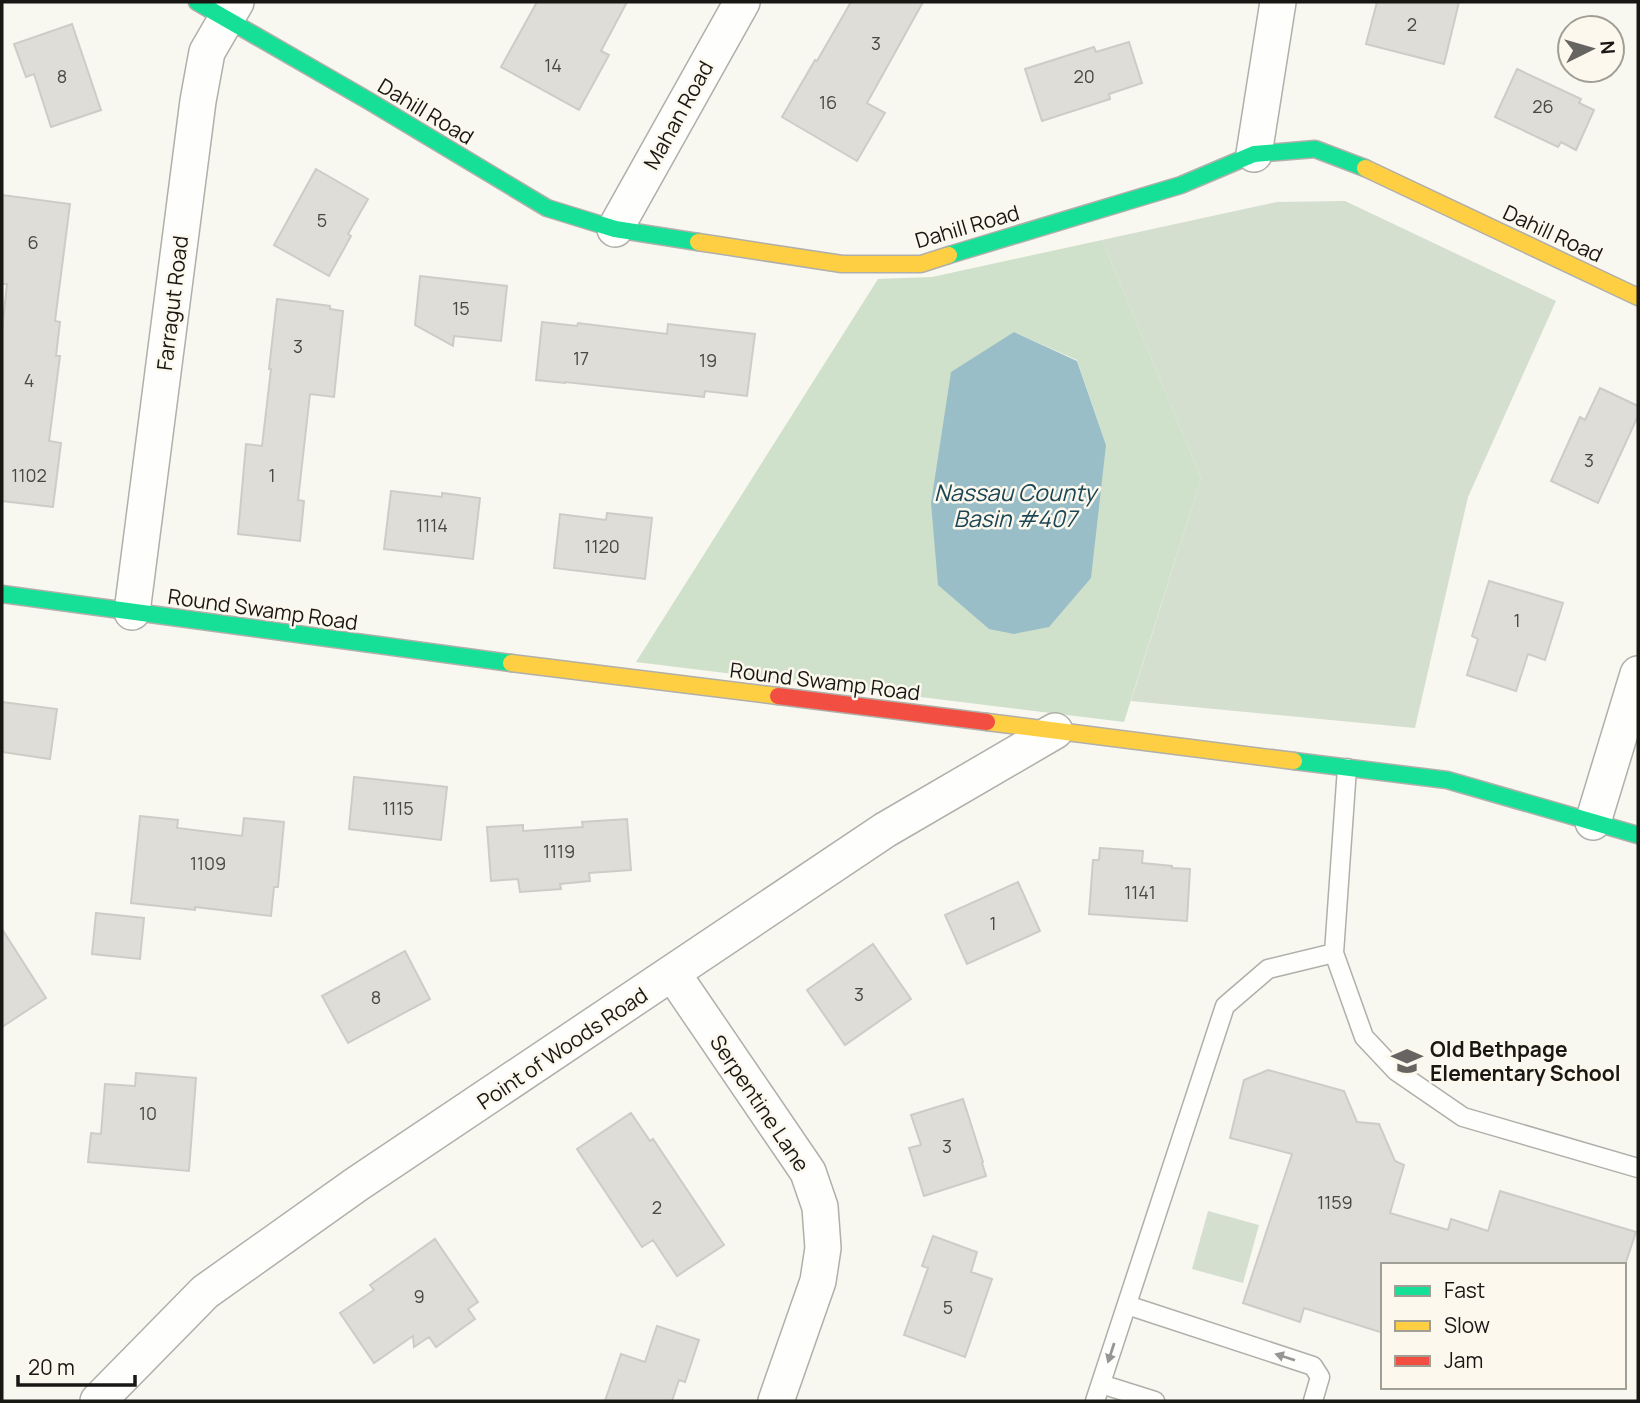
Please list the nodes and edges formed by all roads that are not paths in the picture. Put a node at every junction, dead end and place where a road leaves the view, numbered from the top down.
1 (741, 2) edge
2 (1278, 2) edge
3 (220, 7) edge
4 (1254, 154) junction
5 (615, 229) junction
6 (1638, 297) edge
7 (2, 594) edge
8 (132, 612) junction
9 (1638, 674) edge
10 (1055, 731) junction
11 (1347, 768) junction
12 (1593, 822) junction
13 (1638, 835) edge
14 (1334, 953) junction
15 (673, 974) junction
16 (1638, 1168) edge
17 (1127, 1305) junction
18 (1101, 1384) junction
19 (98, 1401) edge
20 (776, 1401) edge
21 (1096, 1401) edge
22 (1155, 1401) edge
23 (1313, 1401) edge

1 - 5 street, Mahan Road
2 - 4 street
3 - 5 main road, Dahill Road
3 - 8 street, Farragut Road
4 - 5 main road, Dahill Road
4 - 6 main road, Dahill Road
7 - 8 main road, Round Swamp Road
8 - 10 main road, Round Swamp Road
9 - 12 street
10 - 11 main road, Round Swamp Road
10 - 15 street, Point of Woods Road
11 - 12 main road, Round Swamp Road
11 - 14 lane
12 - 13 main road, Round Swamp Road
14 - 16 lane
14 - 17 lane
15 - 19 street, Point of Woods Road
15 - 20 street, Serpentine Lane
17 -> 18 lane
23 -> 17 lane
18 - 21 lane
18 - 22 lane

